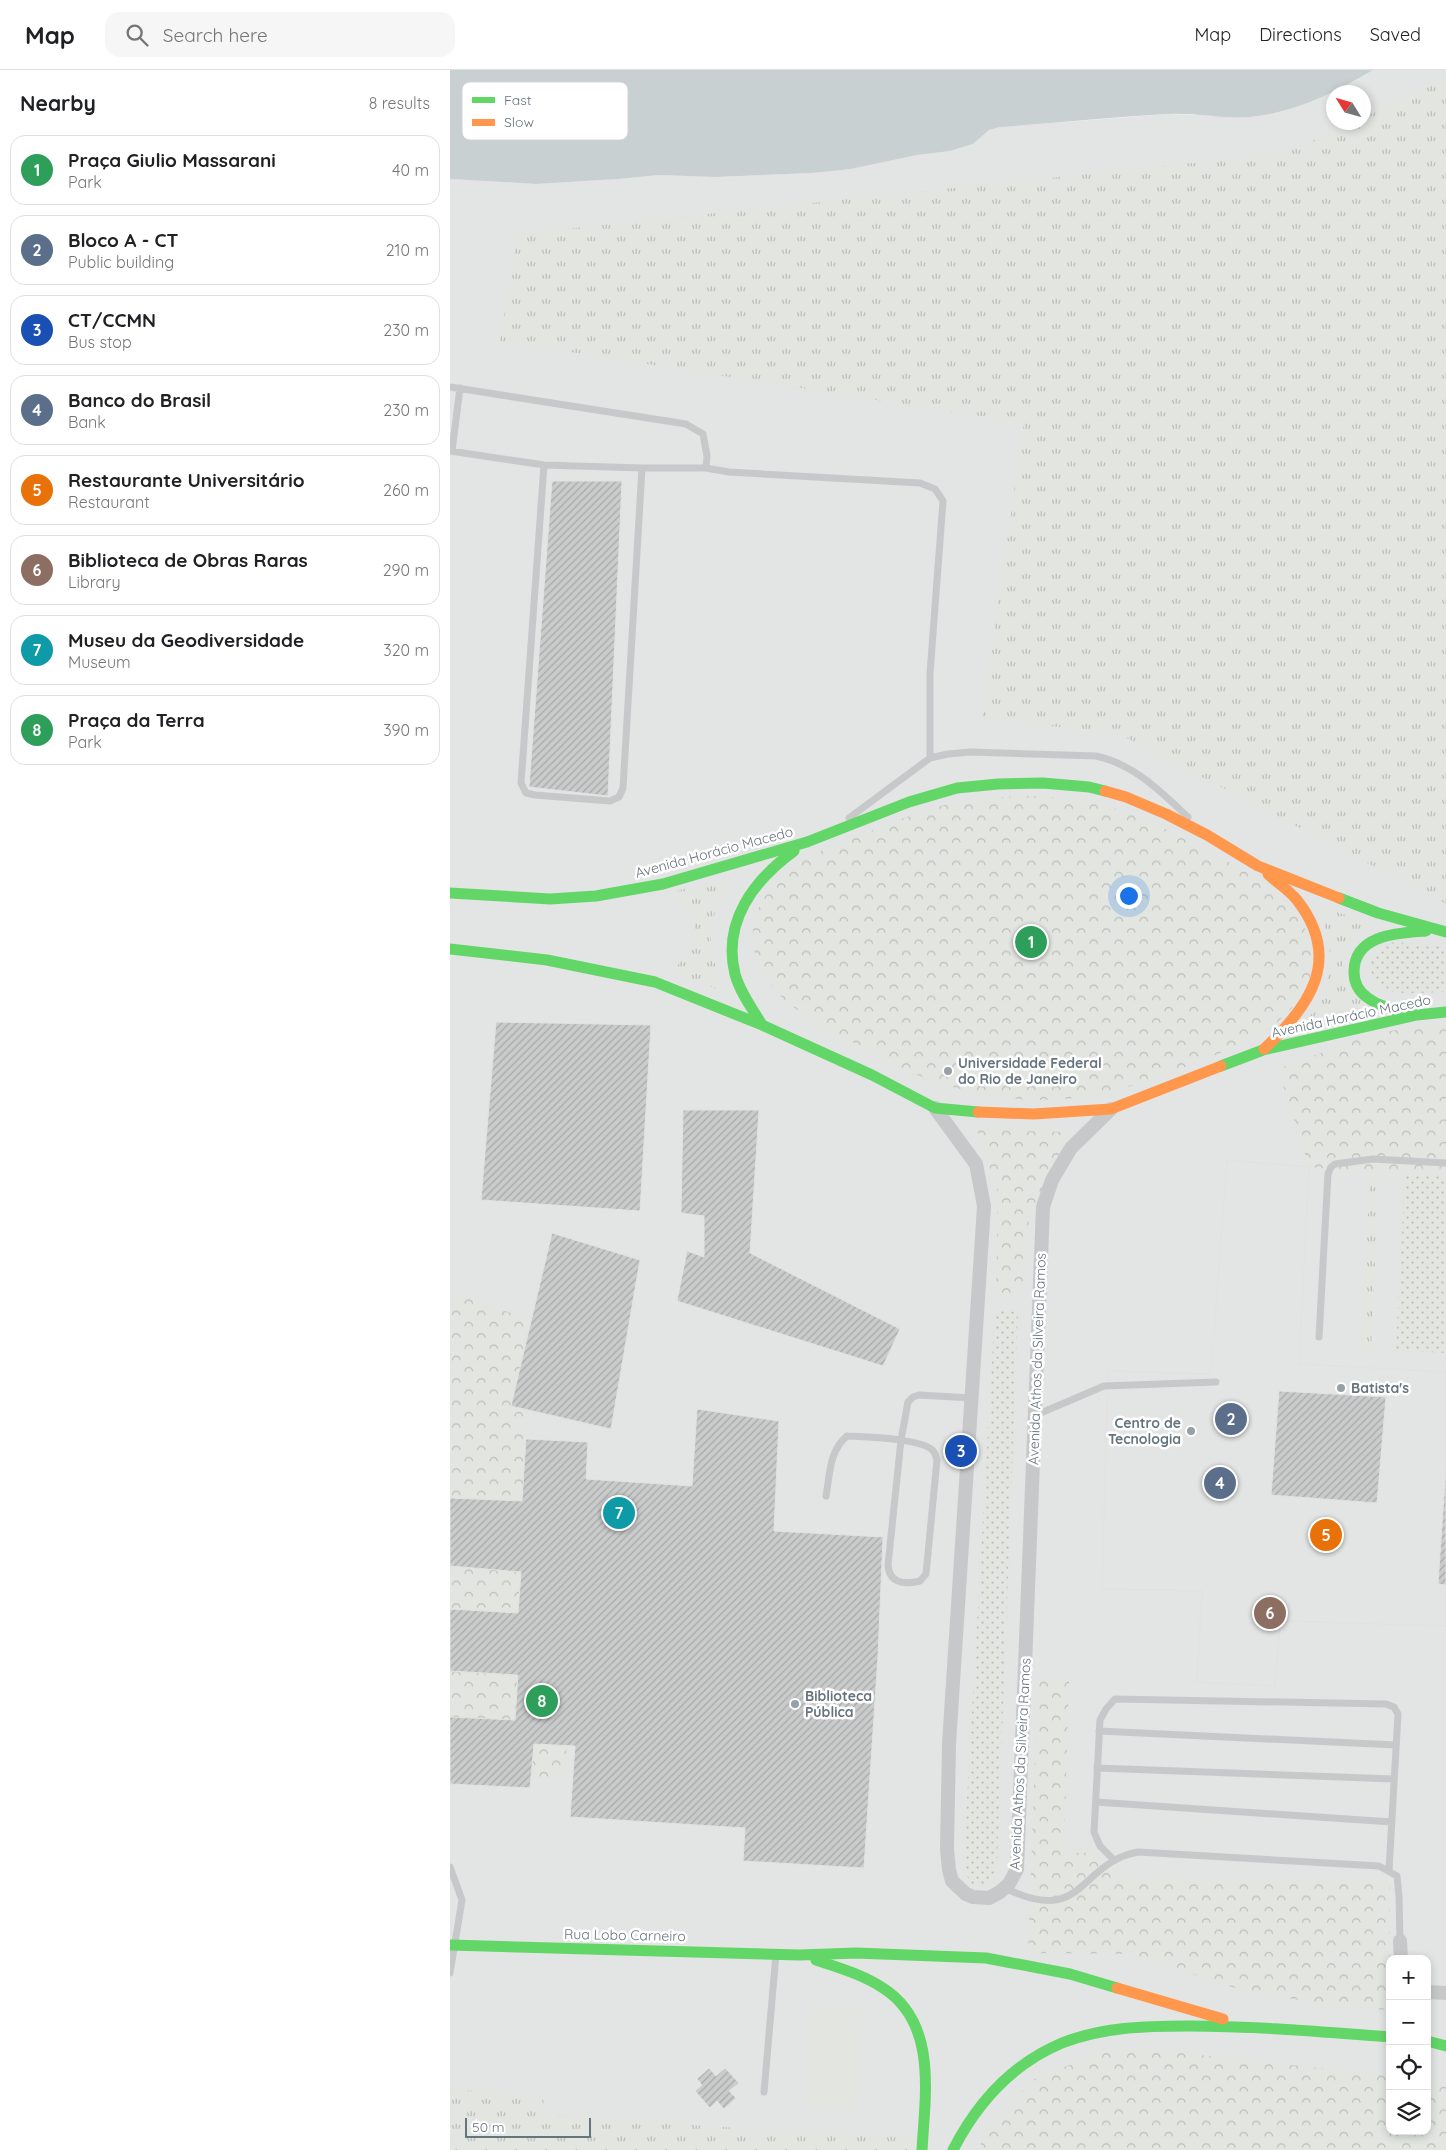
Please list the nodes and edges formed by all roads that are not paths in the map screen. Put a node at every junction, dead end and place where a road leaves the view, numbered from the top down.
1 (450, 387) edge
2 (460, 388) junction
3 (451, 451) edge
4 (544, 465) junction
5 (642, 468) junction
6 (706, 468) junction
7 (930, 758) junction
8 (826, 834) junction
9 (1207, 835) junction
10 (807, 842) junction
11 (1258, 866) junction
12 (450, 893) edge
13 (1441, 931) edge
14 (450, 949) edge
15 (1446, 1012) edge
16 (1417, 1015) junction
17 (762, 1025) junction
18 (1263, 1050) junction
19 (935, 1108) junction
20 (1111, 1110) junction
21 (1446, 1163) edge
22 (1318, 1337) dead end
23 (1216, 1382) dead end
24 (971, 1398) junction
25 (1036, 1414) junction
26 (901, 1440) junction
27 (826, 1496) dead end
28 (1099, 1731) junction
29 (1396, 1745) junction
30 (1097, 1768) junction
31 (1394, 1779) junction
32 (1096, 1802) junction
33 (1392, 1822) junction
34 (1114, 1860) junction
35 (450, 1867) edge
36 (1389, 1870) junction
37 (450, 1887) edge
38 (458, 1887) junction
39 (1005, 1888) junction
40 (1400, 1941) joint
41 (452, 1945) edge
42 (776, 1954) junction
43 (800, 1955) junction
44 (1400, 1955) edge
45 (450, 1973) edge
46 (1431, 1992) edge
47 (1446, 1993) edge
48 (1248, 2026) junction
49 (1386, 2037) edge
50 (1431, 2042) edge
51 (1446, 2046) edge
52 (764, 2092) dead end
53 (922, 2150) edge
54 (953, 2150) edge

1 - 2 lane
2 - 3 lane
2 - 6 lane
3 - 4 lane
4 - 5 lane
4 - 5 lane
5 - 6 lane
6 - 7 lane
7 - 8 lane
7 - 9 lane
8 - 9 main road
8 - 10 main road
9 - 11 main road
10 - 12 main road, Avenida Horácio Macedo
10 - 17 main road
11 - 13 main road
11 - 18 main road
13 - 16 main road
14 - 17 main road
15 - 16 main road, Avenida Horácio Macedo
16 - 18 main road, Avenida Horácio Macedo
17 - 19 main road
18 - 20 main road
19 - 20 main road
19 - 24 street, Avenida Athos da Silveira Ramos
20 - 25 street, Avenida Athos da Silveira Ramos
21 - 22 lane
23 - 25 lane
24 - 26 lane
24 - 39 street, Avenida Athos da Silveira Ramos
25 - 39 street, Avenida Athos da Silveira Ramos
26 - 26 lane
26 - 27 lane
28 - 29 lane
28 - 29 lane
28 - 30 lane
29 - 31 lane
30 - 31 lane
30 - 32 lane
31 - 33 lane
32 - 33 lane
32 - 34 lane
33 - 36 lane
34 - 36 lane
34 - 39 lane
35 - 38 lane
36 - 40 lane
37 - 38 lane
38 - 41 lane
40 - 44 street
41 - 42 main road, Rua Lobo Carneiro
41 - 45 lane
42 - 43 main road, Rua Lobo Carneiro
42 - 52 lane
43 - 48 main road
43 - 53 main road
46 - 47 street
48 - 49 main road
48 - 54 main road
50 - 51 main road

